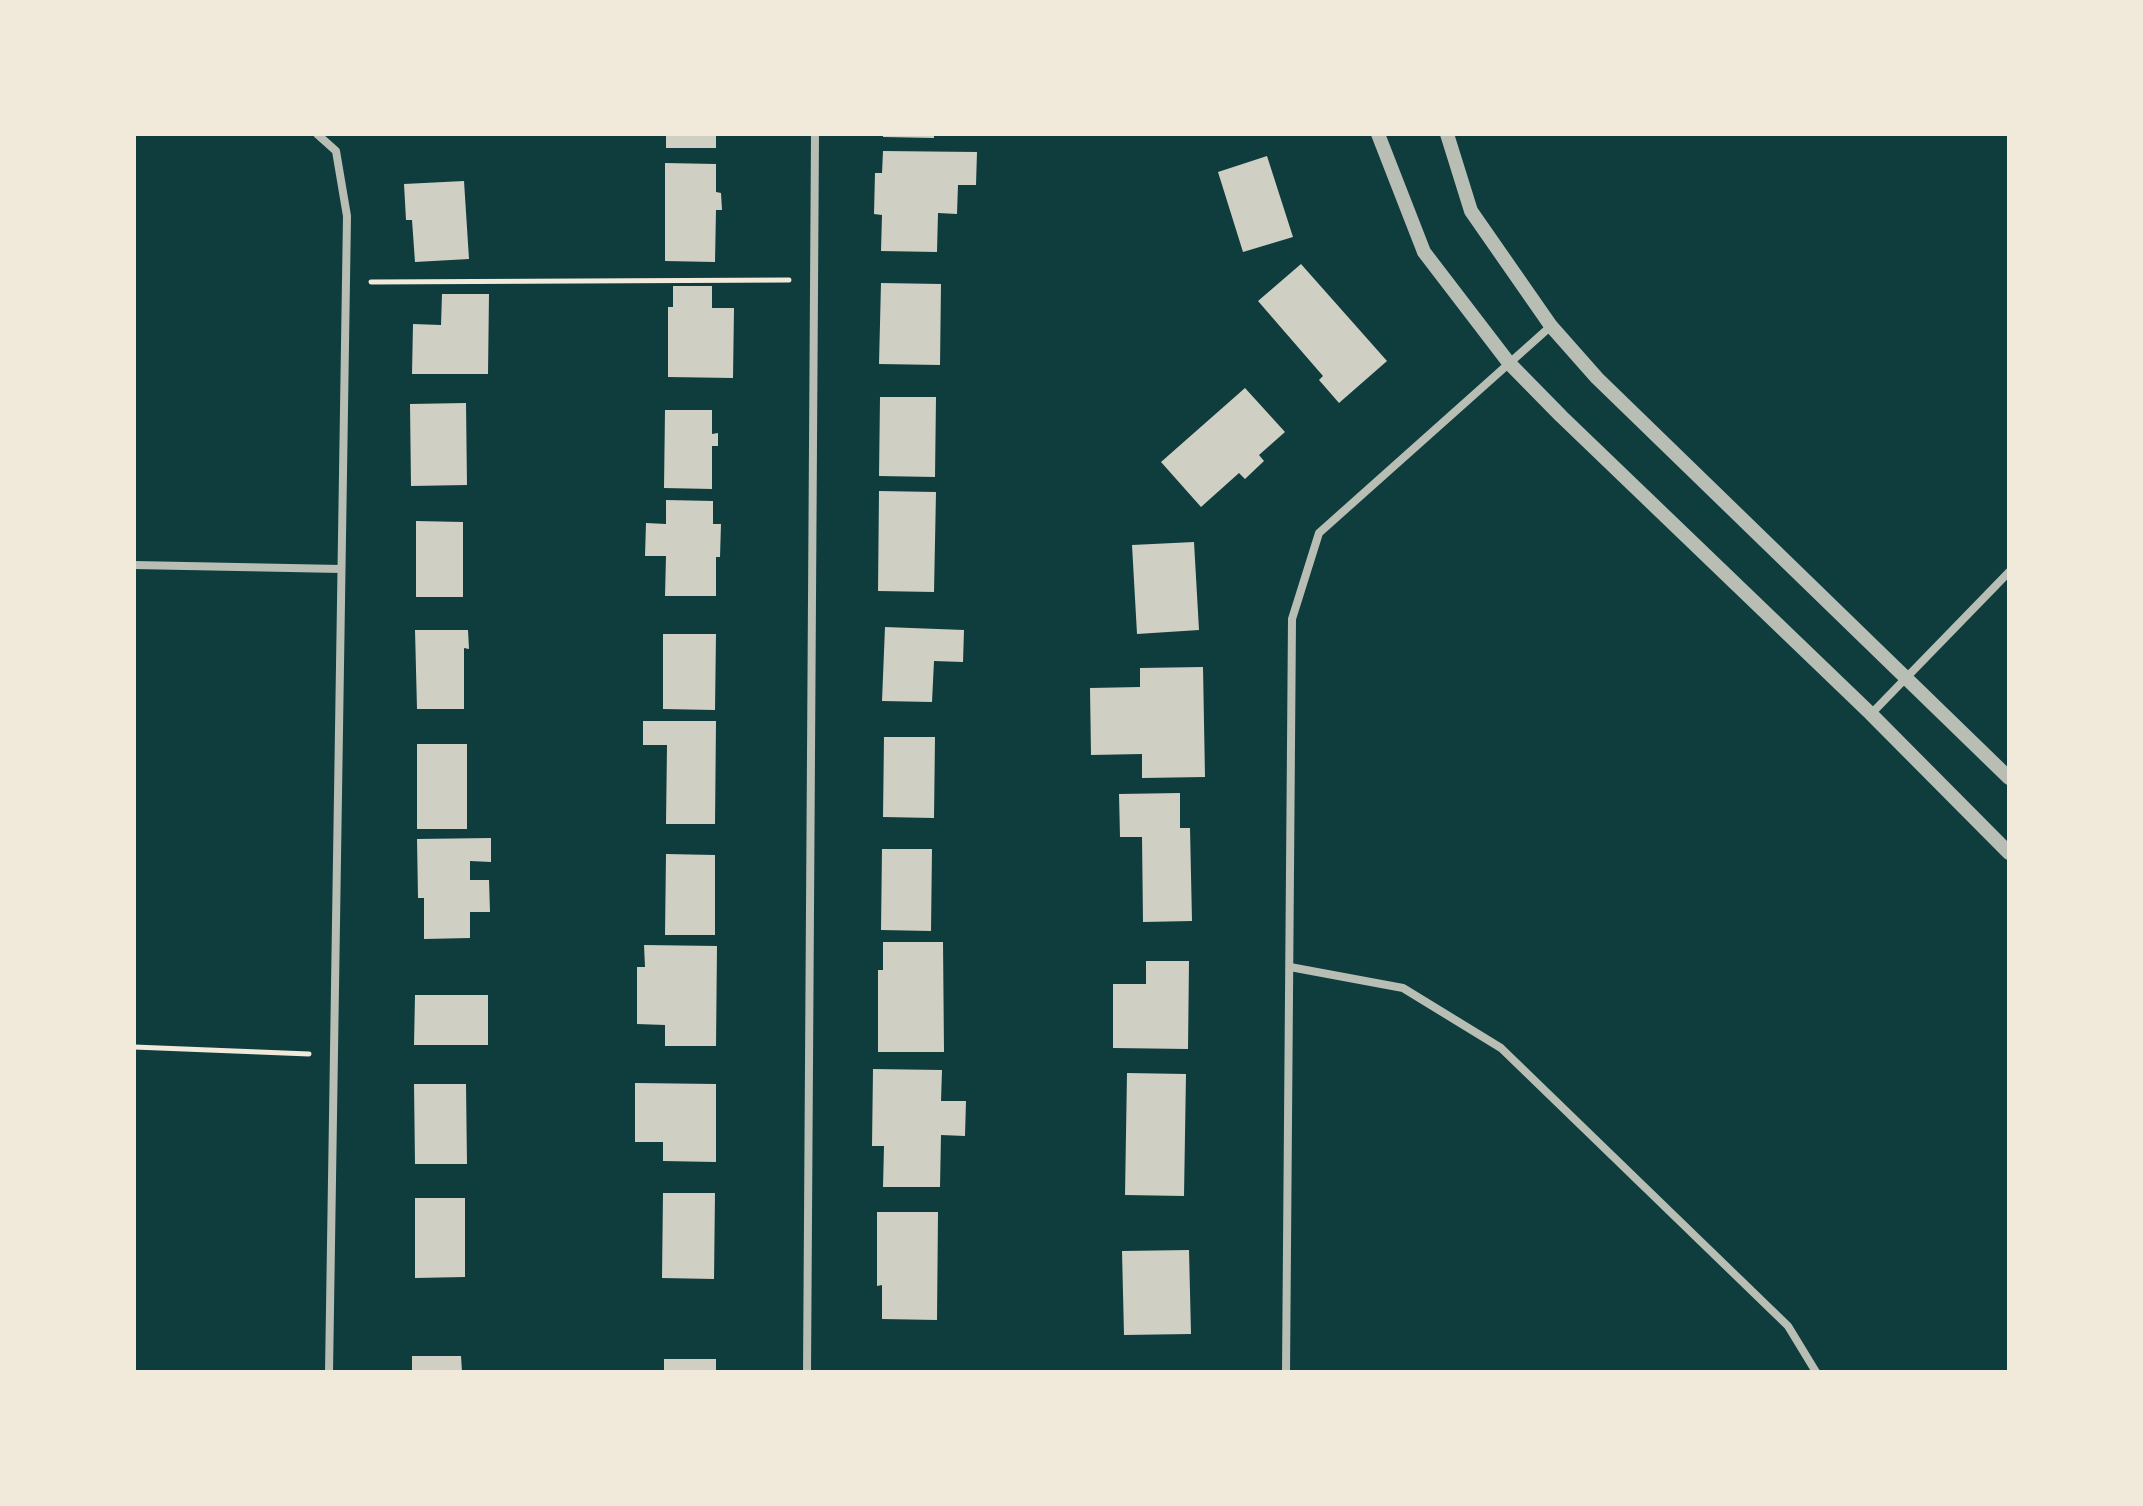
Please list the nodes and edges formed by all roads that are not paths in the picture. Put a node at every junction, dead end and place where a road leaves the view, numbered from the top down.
1 (317, 134) edge
2 (815, 134) edge
3 (1378, 134) edge
4 (1447, 134) edge
5 (1551, 326) junction
6 (1509, 363) junction
7 (134, 565) edge
8 (341, 569) junction
9 (2009, 572) edge
10 (1906, 678) junction
11 (1871, 714) junction
12 (2009, 778) edge
13 (2009, 853) edge
14 (1290, 967) junction
15 (329, 1372) edge
16 (807, 1372) edge
17 (1286, 1372) edge
18 (1816, 1372) edge

1 - 8 street
2 - 16 street
3 - 6 street
4 - 5 street
5 - 6 street
5 - 10 street
6 - 11 street
6 - 14 street
7 - 8 street
8 - 15 street
9 - 10 street
10 - 11 street
10 - 12 street
11 - 13 street
14 - 17 street
14 - 18 street

